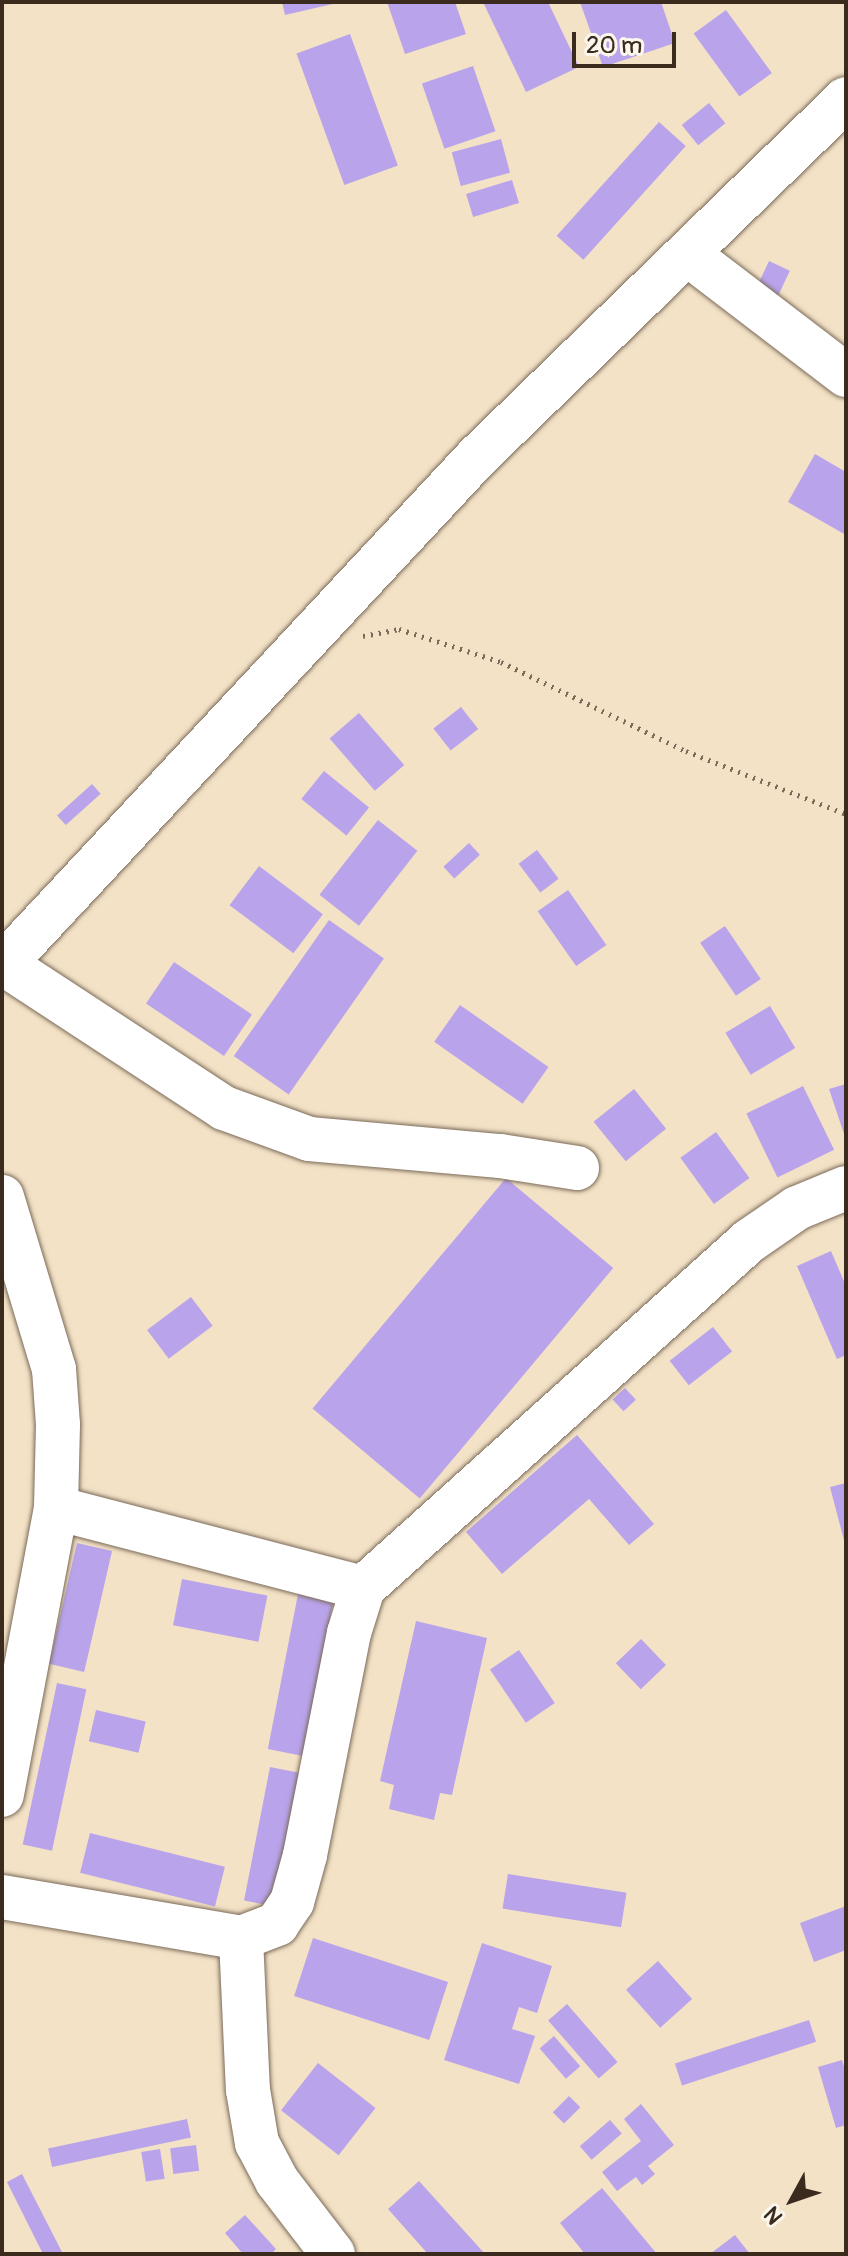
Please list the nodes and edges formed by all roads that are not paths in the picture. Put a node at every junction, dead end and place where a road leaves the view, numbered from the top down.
1 (846, 99) edge
2 (689, 255) junction
3 (846, 375) edge
4 (3, 965) edge
5 (577, 1168) dead end
6 (846, 1188) edge
7 (2, 1197) edge
8 (56, 1508) junction
9 (363, 1588) junction
10 (2, 1795) edge
11 (2, 1897) edge
12 (241, 1938) junction
13 (333, 2254) edge

1 - 2 street
2 - 3 street
2 - 4 street
4 - 5 street
6 - 9 street
7 - 8 street
8 - 9 street
8 - 10 street
9 - 12 street
11 - 12 street
12 - 13 street

